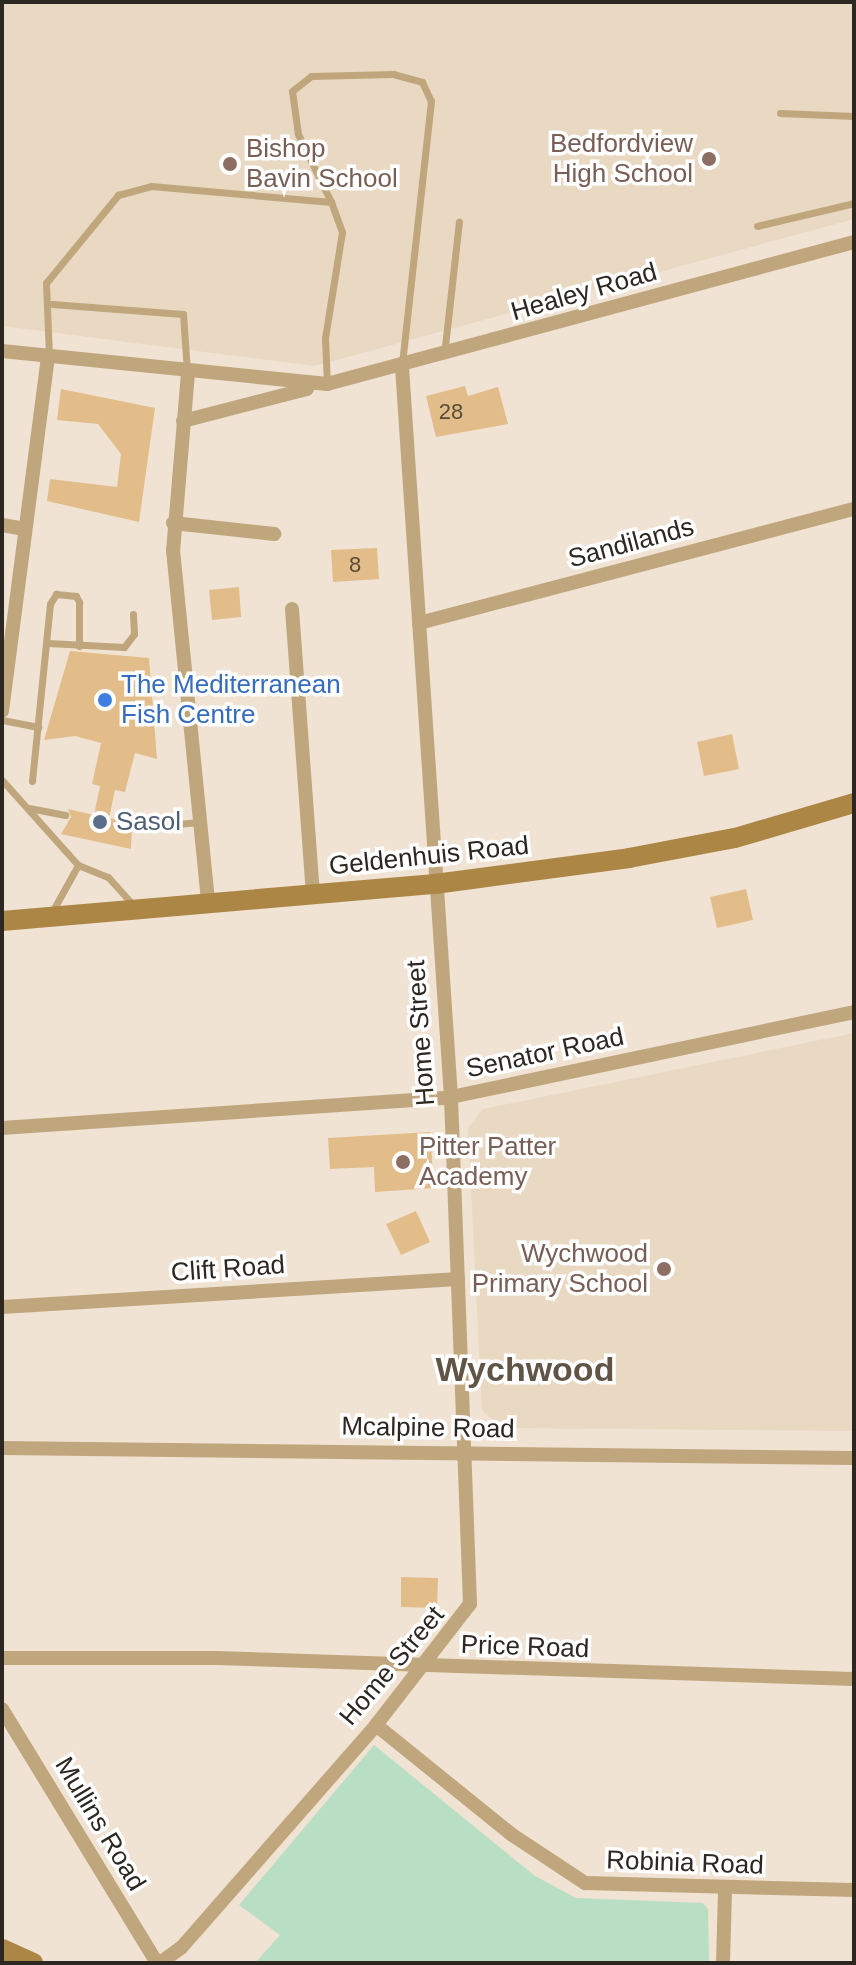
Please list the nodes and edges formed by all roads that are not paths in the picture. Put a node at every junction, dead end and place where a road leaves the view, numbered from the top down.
1 (780, 113) dead end
2 (854, 116) edge
3 (331, 202) junction
4 (854, 203) edge
5 (459, 222) dead end
6 (757, 226) dead end
7 (854, 242) edge
8 (52, 304) junction
9 (2, 351) edge
10 (48, 357) junction
11 (444, 357) junction
12 (402, 367) junction
13 (188, 373) junction
14 (327, 384) junction
15 (183, 421) junction
16 (854, 509) edge
17 (173, 523) junction
18 (2, 525) edge
19 (25, 529) junction
20 (274, 534) dead end
21 (292, 609) dead end
22 (133, 614) dead end
23 (419, 623) junction
24 (48, 643) junction
25 (79, 646) junction
26 (2, 711) edge
27 (2, 720) edge
28 (38, 727) junction
29 (2, 780) edge
30 (32, 781) dead end
31 (854, 803) edge
32 (26, 807) junction
33 (65, 815) dead end
34 (199, 822) junction
35 (136, 828) dead end
36 (78, 865) junction
37 (435, 884) junction
38 (313, 894) junction
39 (208, 902) junction
40 (137, 909) junction
41 (49, 917) junction
42 (2, 921) edge
43 (854, 1012) edge
44 (451, 1097) junction
45 (2, 1128) edge
46 (458, 1279) junction
47 (2, 1307) edge
48 (2, 1448) edge
49 (467, 1454) junction
50 (854, 1458) edge
51 (2, 1658) edge
52 (424, 1667) junction
53 (854, 1679) edge
54 (2, 1709) edge
55 (6, 1722) edge
56 (376, 1725) junction
57 (854, 1890) edge
58 (725, 1891) junction
59 (2, 1949) edge
60 (33, 1963) edge
61 (158, 1963) edge
62 (723, 1963) edge

1 - 2 lane
3 - 8 lane
3 - 12 lane
3 - 14 lane
4 - 6 lane
5 - 11 lane
7 - 11 street, Healey Road
8 - 10 lane
8 - 13 lane
9 - 10 street, Healey Road
10 - 13 street, Healey Road
10 - 19 street
11 - 12 street, Healey Road
12 - 14 street, Healey Road
12 - 23 street, Home Street
13 - 14 street, Healey Road
13 - 15 street
14 - 15 street, Healey Road
15 - 17 street
16 - 23 street, Sandilands
17 - 20 street
17 - 34 street
18 - 19 street
19 - 26 street
21 - 38 street
22 - 25 lane
23 - 37 street, Home Street
24 - 25 lane
24 - 25 lane
24 - 28 lane
27 - 28 lane
28 - 30 lane
29 - 32 lane
31 - 37 main road, Geldenhuis Road
32 - 33 lane
32 - 36 lane
34 - 35 lane
34 - 39 street
36 - 40 lane
36 - 41 lane
37 - 38 main road, Geldenhuis Road
37 - 44 street, Home Street
38 - 39 main road, Geldenhuis Road
39 - 40 main road, Geldenhuis Road
40 - 41 main road, Geldenhuis Road
41 - 42 main road, Geldenhuis Road
43 - 44 street, Senator Road
44 - 45 street, Senator Road
44 - 46 street, Home Street
46 - 47 street, Clift Road
46 - 49 street, Home Street
48 - 49 street, Mcalpine Road
49 - 50 street, Mcalpine Road
49 - 52 street, Home Street
51 - 52 street, Price Road
52 - 53 street, Price Road
52 - 56 street, Home Street
54 - 55 street, Mullins Road
55 - 61 street, Mullins Road
56 - 58 street, Robinia Road
56 - 61 street, Home Street
57 - 58 street, Robinia Road
58 - 62 street
59 - 60 main road

